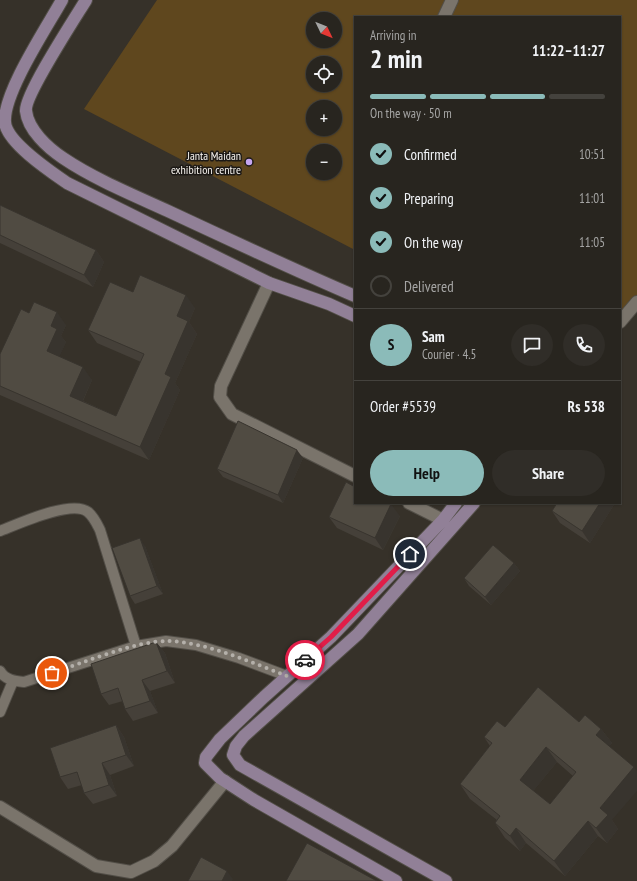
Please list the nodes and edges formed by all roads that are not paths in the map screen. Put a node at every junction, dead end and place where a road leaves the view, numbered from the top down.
1 (62, 0) edge
2 (86, 0) edge
3 (452, 0) edge
4 (444, 16) edge
5 (269, 282) junction
6 (354, 296) edge
7 (637, 302) edge
8 (354, 316) edge
9 (621, 321) edge
10 (354, 475) edge
11 (411, 504) edge
12 (455, 504) edge
13 (473, 504) edge
14 (443, 520) junction
15 (0, 531) edge
16 (136, 646) junction
17 (0, 671) edge
18 (287, 676) junction
19 (13, 681) junction
20 (0, 712) edge
21 (226, 781) junction
22 (0, 807) edge
23 (396, 881) edge
24 (446, 881) edge

1 - 5 street
2 - 6 street
3 - 4 street
5 - 8 street
5 - 10 street
7 - 9 street
11 - 14 street
12 - 14 street
13 - 24 street
14 - 18 street
15 - 16 lane
16 - 18 lane
16 - 19 lane
17 - 19 lane
18 - 21 street
19 - 20 lane
21 - 22 street
21 - 23 street

